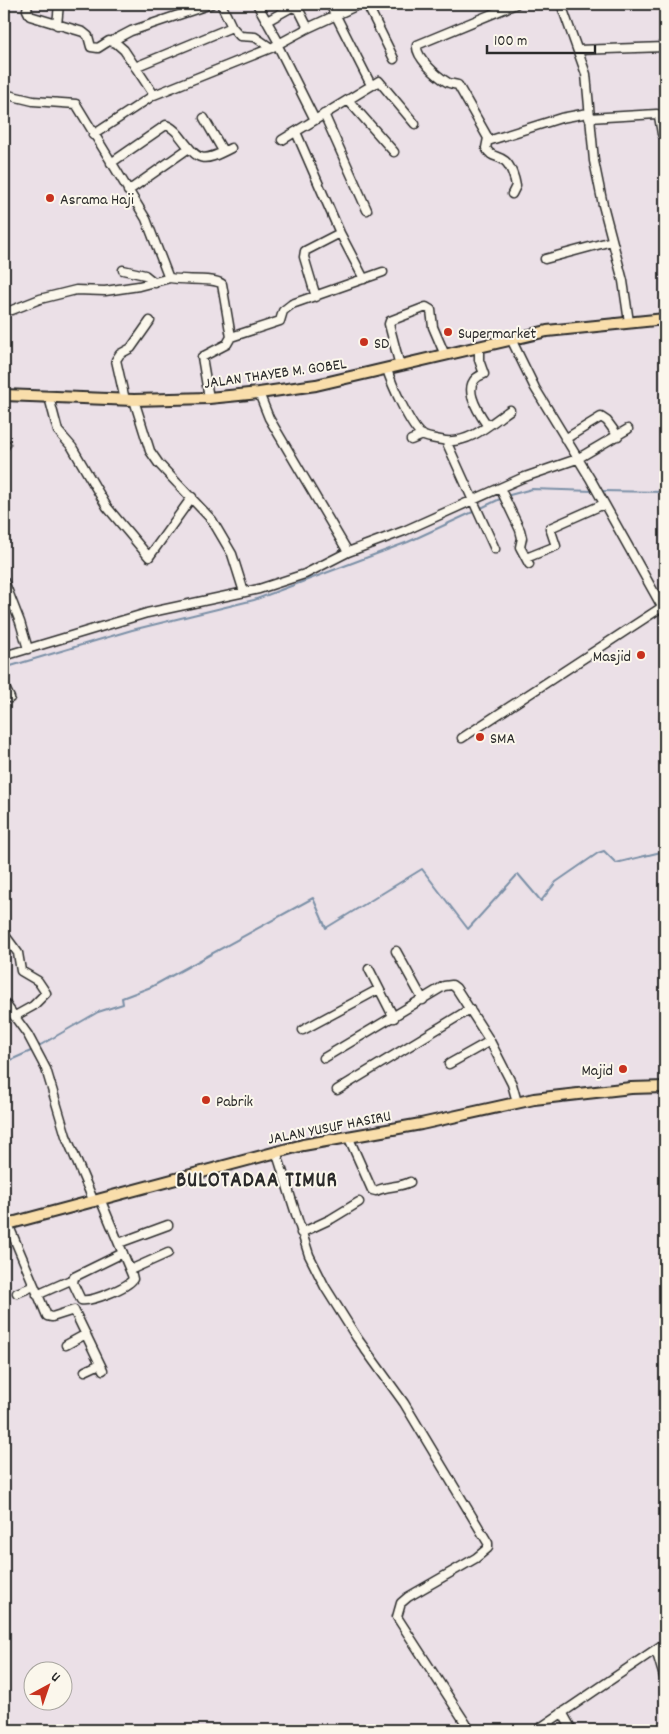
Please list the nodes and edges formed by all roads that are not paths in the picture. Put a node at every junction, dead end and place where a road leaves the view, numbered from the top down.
1 (28, 4) edge
2 (59, 4) edge
3 (211, 4) edge
4 (221, 4) edge
5 (257, 4) edge
6 (330, 4) edge
7 (360, 4) edge
8 (367, 4) edge
9 (516, 4) edge
10 (561, 4) edge
11 (336, 15) junction
12 (267, 21) junction
13 (56, 25) junction
14 (232, 27) junction
15 (308, 28) junction
16 (112, 41) junction
17 (276, 45) junction
18 (665, 47) edge
19 (578, 50) junction
20 (394, 58) dead end
21 (136, 67) junction
22 (371, 85) junction
23 (4, 94) edge
24 (154, 95) junction
25 (348, 100) junction
26 (324, 114) junction
27 (589, 116) junction
28 (204, 118) dead end
29 (315, 120) junction
30 (415, 124) dead end
31 (296, 132) junction
32 (93, 135) junction
33 (665, 135) edge
34 (488, 138) junction
35 (282, 140) dead end
36 (189, 148) junction
37 (394, 152) dead end
38 (111, 163) junction
39 (128, 191) junction
40 (512, 194) dead end
41 (366, 210) dead end
42 (340, 233) junction
43 (612, 240) junction
44 (546, 259) dead end
45 (123, 270) dead end
46 (383, 272) dead end
47 (170, 278) junction
48 (364, 279) junction
49 (155, 283) junction
50 (316, 297) junction
51 (12, 310) dead end
52 (665, 319) edge
53 (150, 321) dead end
54 (630, 322) junction
55 (231, 337) junction
56 (512, 341) junction
57 (479, 348) junction
58 (445, 355) junction
59 (400, 366) junction
60 (387, 369) junction
61 (484, 374) junction
62 (488, 383) dead end
63 (259, 393) junction
64 (4, 395) edge
65 (49, 397) junction
66 (209, 398) junction
67 (130, 400) junction
68 (510, 410) dead end
69 (488, 425) junction
70 (628, 429) dead end
71 (422, 436) junction
72 (618, 436) junction
73 (565, 439) junction
74 (411, 440) dead end
75 (446, 440) junction
76 (577, 459) junction
77 (503, 494) junction
78 (192, 497) junction
79 (604, 504) junction
80 (475, 508) junction
81 (495, 549) dead end
82 (348, 552) junction
83 (4, 581) edge
84 (244, 592) junction
85 (664, 609) edge
86 (28, 649) junction
87 (4, 656) edge
88 (4, 686) edge
89 (10, 698) dead end
90 (462, 738) dead end
91 (4, 934) edge
92 (396, 951) dead end
93 (369, 969) dead end
94 (379, 989) junction
95 (423, 1000) junction
96 (4, 1002) edge
97 (470, 1009) junction
98 (15, 1016) junction
99 (394, 1018) junction
100 (303, 1030) dead end
101 (490, 1041) junction
102 (324, 1058) dead end
103 (449, 1064) dead end
104 (665, 1087) edge
105 (337, 1090) dead end
106 (517, 1102) junction
107 (348, 1136) junction
108 (276, 1151) junction
109 (410, 1182) dead end
110 (98, 1201) junction
111 (359, 1202) dead end
112 (6, 1225) edge
113 (168, 1225) dead end
114 (301, 1233) junction
115 (119, 1243) junction
116 (123, 1253) junction
117 (168, 1253) dead end
118 (130, 1270) junction
119 (73, 1279) junction
120 (34, 1286) junction
121 (17, 1293) dead end
122 (37, 1294) junction
123 (86, 1334) junction
124 (66, 1344) dead end
125 (85, 1371) dead end
126 (665, 1643) edge
127 (656, 1650) junction
128 (665, 1680) edge
129 (562, 1712) junction
130 (470, 1730) edge
131 (537, 1730) edge
132 (572, 1730) edge

1 - 13 street
2 - 13 street
3 - 16 street
4 - 14 street
5 - 12 street
6 - 11 street
7 - 11 street
8 - 20 street
9 - 34 street
10 - 19 street
11 - 15 street
11 - 22 street
12 - 15 street
12 - 17 street
13 - 16 street
14 - 17 street
14 - 21 street
15 - 17 street
16 - 21 street
17 - 24 street
17 - 29 street
18 - 19 street
19 - 27 street
21 - 24 street
22 - 25 street
22 - 30 street
23 - 32 street
24 - 32 street
25 - 26 street
25 - 37 street
26 - 29 street
26 - 41 street
27 - 33 street
27 - 34 street
27 - 43 street
28 - 36 street
29 - 31 street
31 - 35 street
31 - 42 street
32 - 38 street
34 - 40 street
36 - 38 street
36 - 39 street
38 - 39 street
39 - 47 street
42 - 48 street
42 - 50 street
43 - 44 street
43 - 54 street
45 - 49 street
46 - 48 street
47 - 49 street
47 - 55 street
48 - 50 street
49 - 51 street
50 - 55 street
52 - 54 main road, JALAN THAYEB M. GOBEL
53 - 67 street
54 - 56 main road, JALAN THAYEB M. GOBEL
55 - 66 street
56 - 57 main road, JALAN THAYEB M. GOBEL
56 - 73 street
57 - 58 main road, JALAN THAYEB M. GOBEL
57 - 61 street
58 - 59 main road, JALAN THAYEB M. GOBEL
58 - 59 street
59 - 60 main road, JALAN THAYEB M. GOBEL
60 - 63 main road, JALAN THAYEB M. GOBEL
60 - 71 street
61 - 62 street
61 - 69 street
63 - 66 main road, JALAN THAYEB M. GOBEL
63 - 82 street
64 - 65 main road, JALAN THAYEB M. GOBEL
65 - 67 main road, JALAN THAYEB M. GOBEL
65 - 78 street
66 - 67 main road, JALAN THAYEB M. GOBEL
67 - 78 street
68 - 69 street
69 - 75 street
70 - 72 street
71 - 74 street
71 - 75 street
72 - 73 street
72 - 76 street
73 - 76 street
75 - 80 street
76 - 77 street
76 - 79 street
77 - 79 street
77 - 80 street
78 - 84 street
79 - 85 street
80 - 81 street
80 - 82 street
82 - 84 street
83 - 86 street
84 - 86 street
85 - 90 street
86 - 87 street
88 - 89 street
91 - 98 street
92 - 95 street
93 - 94 street
94 - 99 street
94 - 100 street
95 - 97 street
95 - 99 street
96 - 98 street
97 - 101 street
97 - 105 street
98 - 110 street
99 - 102 street
101 - 103 street
101 - 106 street
104 - 106 main road, JALAN YUSUF HASIRU
106 - 107 main road, JALAN YUSUF HASIRU
107 - 108 main road, JALAN YUSUF HASIRU
107 - 109 street
108 - 110 main road, JALAN YUSUF HASIRU
108 - 114 street
110 - 112 main road, JALAN YUSUF HASIRU
110 - 115 street
111 - 114 street
112 - 120 street
113 - 115 street
114 - 130 street
115 - 116 street
116 - 118 street
116 - 119 street
117 - 118 street
118 - 119 street
119 - 122 street
120 - 121 street
120 - 122 street
122 - 123 street
123 - 124 street
123 - 125 street
126 - 127 street
127 - 128 street
127 - 129 street
129 - 131 street
129 - 132 street

